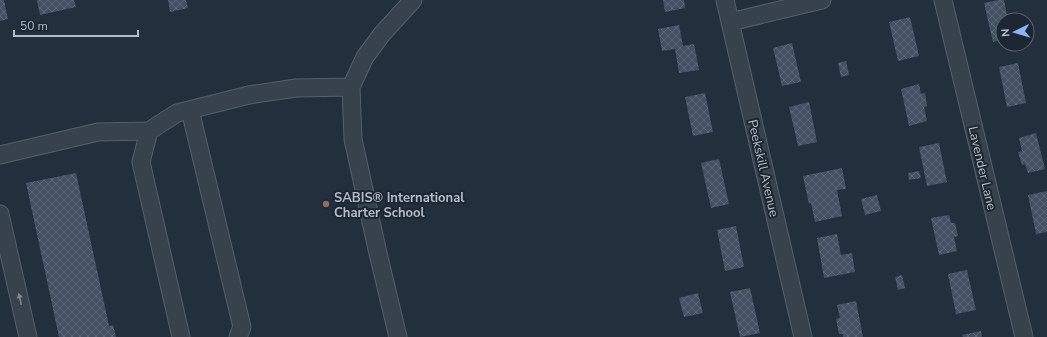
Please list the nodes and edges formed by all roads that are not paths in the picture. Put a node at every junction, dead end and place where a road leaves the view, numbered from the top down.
1 (725, 0) edge
2 (822, 0) edge
3 (943, 0) edge
4 (408, 6) edge
5 (730, 22) junction
6 (350, 87) junction
7 (190, 110) junction
8 (148, 131) junction
9 (0, 155) edge
10 (0, 214) edge
11 (28, 337) edge
12 (182, 337) edge
13 (238, 337) edge
14 (398, 337) edge
15 (803, 337) edge
16 (1024, 337) edge

1 - 5 street, Peekskill Avenue
2 - 5 street
3 - 16 street, Lavender Lane
4 - 6 street
5 - 15 street, Peekskill Avenue
6 - 7 street
6 - 14 street
7 - 8 street
7 - 13 street
8 - 9 street
8 - 12 street
11 -> 10 street

